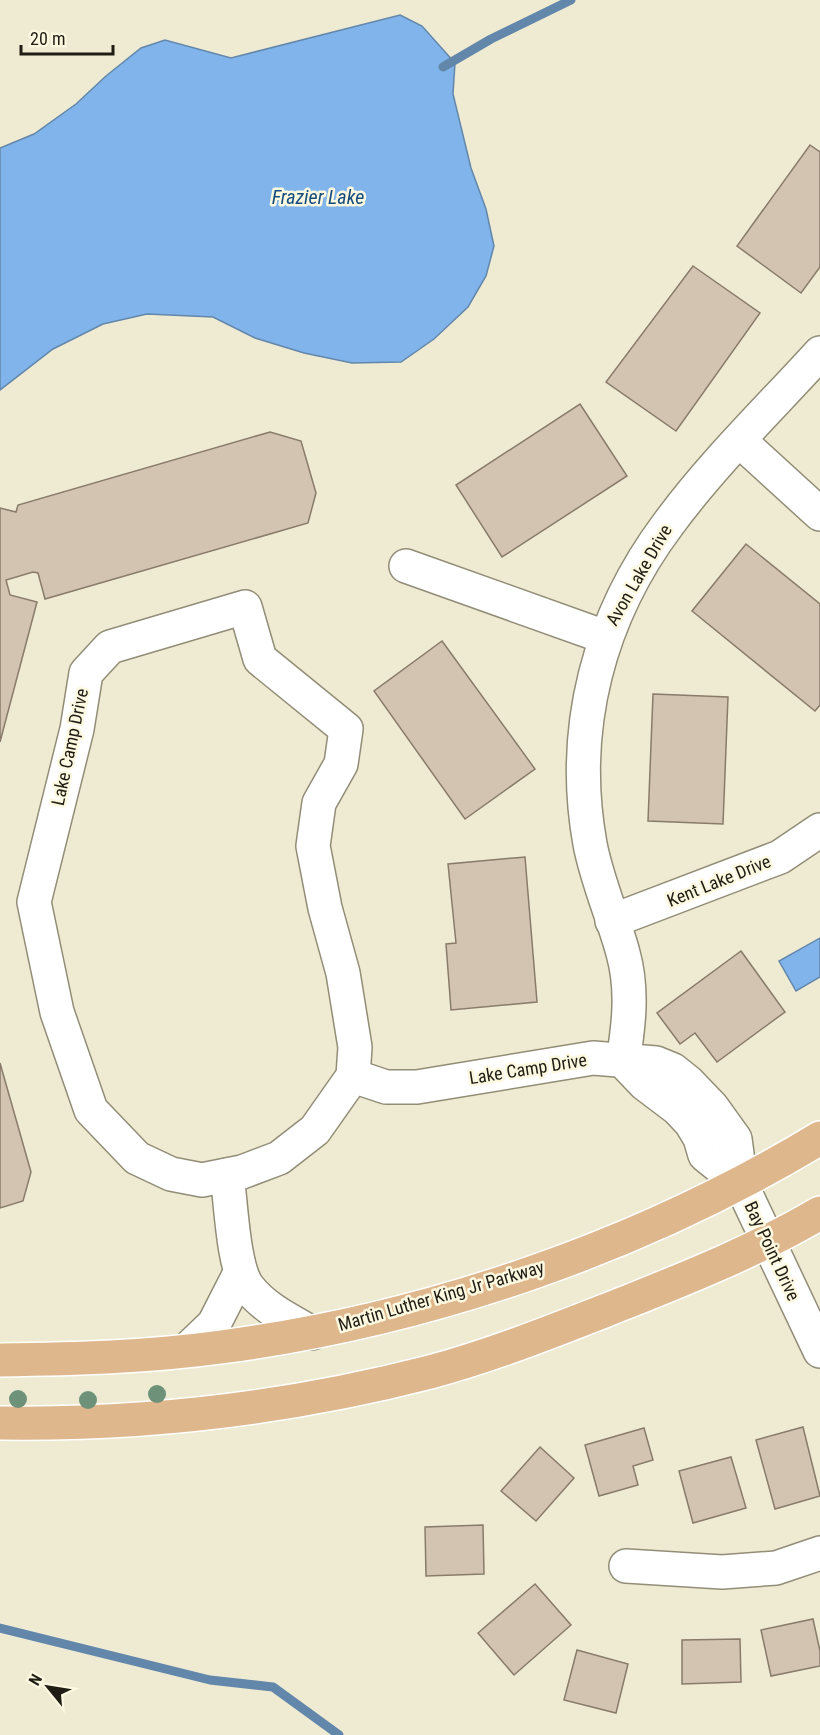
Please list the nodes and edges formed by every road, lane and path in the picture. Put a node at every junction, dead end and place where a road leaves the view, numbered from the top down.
1 (820, 353) edge
2 (740, 441) junction
3 (820, 513) edge
4 (406, 566) dead end
5 (605, 637) junction
6 (820, 830) edge
7 (612, 921) junction
8 (624, 1061) junction
9 (353, 1076) junction
10 (820, 1138) edge
11 (227, 1175) junction
12 (741, 1184) junction
13 (820, 1213) edge
14 (767, 1240) junction
15 (240, 1273) junction
16 (312, 1333) junction
17 (187, 1350) junction
18 (820, 1351) edge
19 (0, 1360) edge
20 (0, 1423) edge
21 (820, 1553) edge
22 (626, 1566) dead end

1 - 2 street, Avon Lake Drive
2 - 3 street
2 - 5 street, Avon Lake Drive
4 - 5 street
5 - 7 street, Avon Lake Drive
6 - 7 street, Kent Lake Drive
7 - 8 street, Avon Lake Drive
8 - 9 street, Lake Camp Drive
8 - 12 street, Lake Camp Drive
9 - 11 street, Lake Camp Drive
9 - 11 street, Lake Camp Drive
10 - 12 main road, Martin Luther King Jr Parkway
11 - 15 street
12 - 14 street, Bay Point Drive
12 - 16 main road, Martin Luther King Jr Parkway
13 - 14 main road
14 - 18 street, Bay Point Drive
14 - 20 main road
15 - 16 street
15 - 17 street
16 - 17 main road, Martin Luther King Jr Parkway
17 - 19 main road, Martin Luther King Jr Parkway
21 - 22 street

